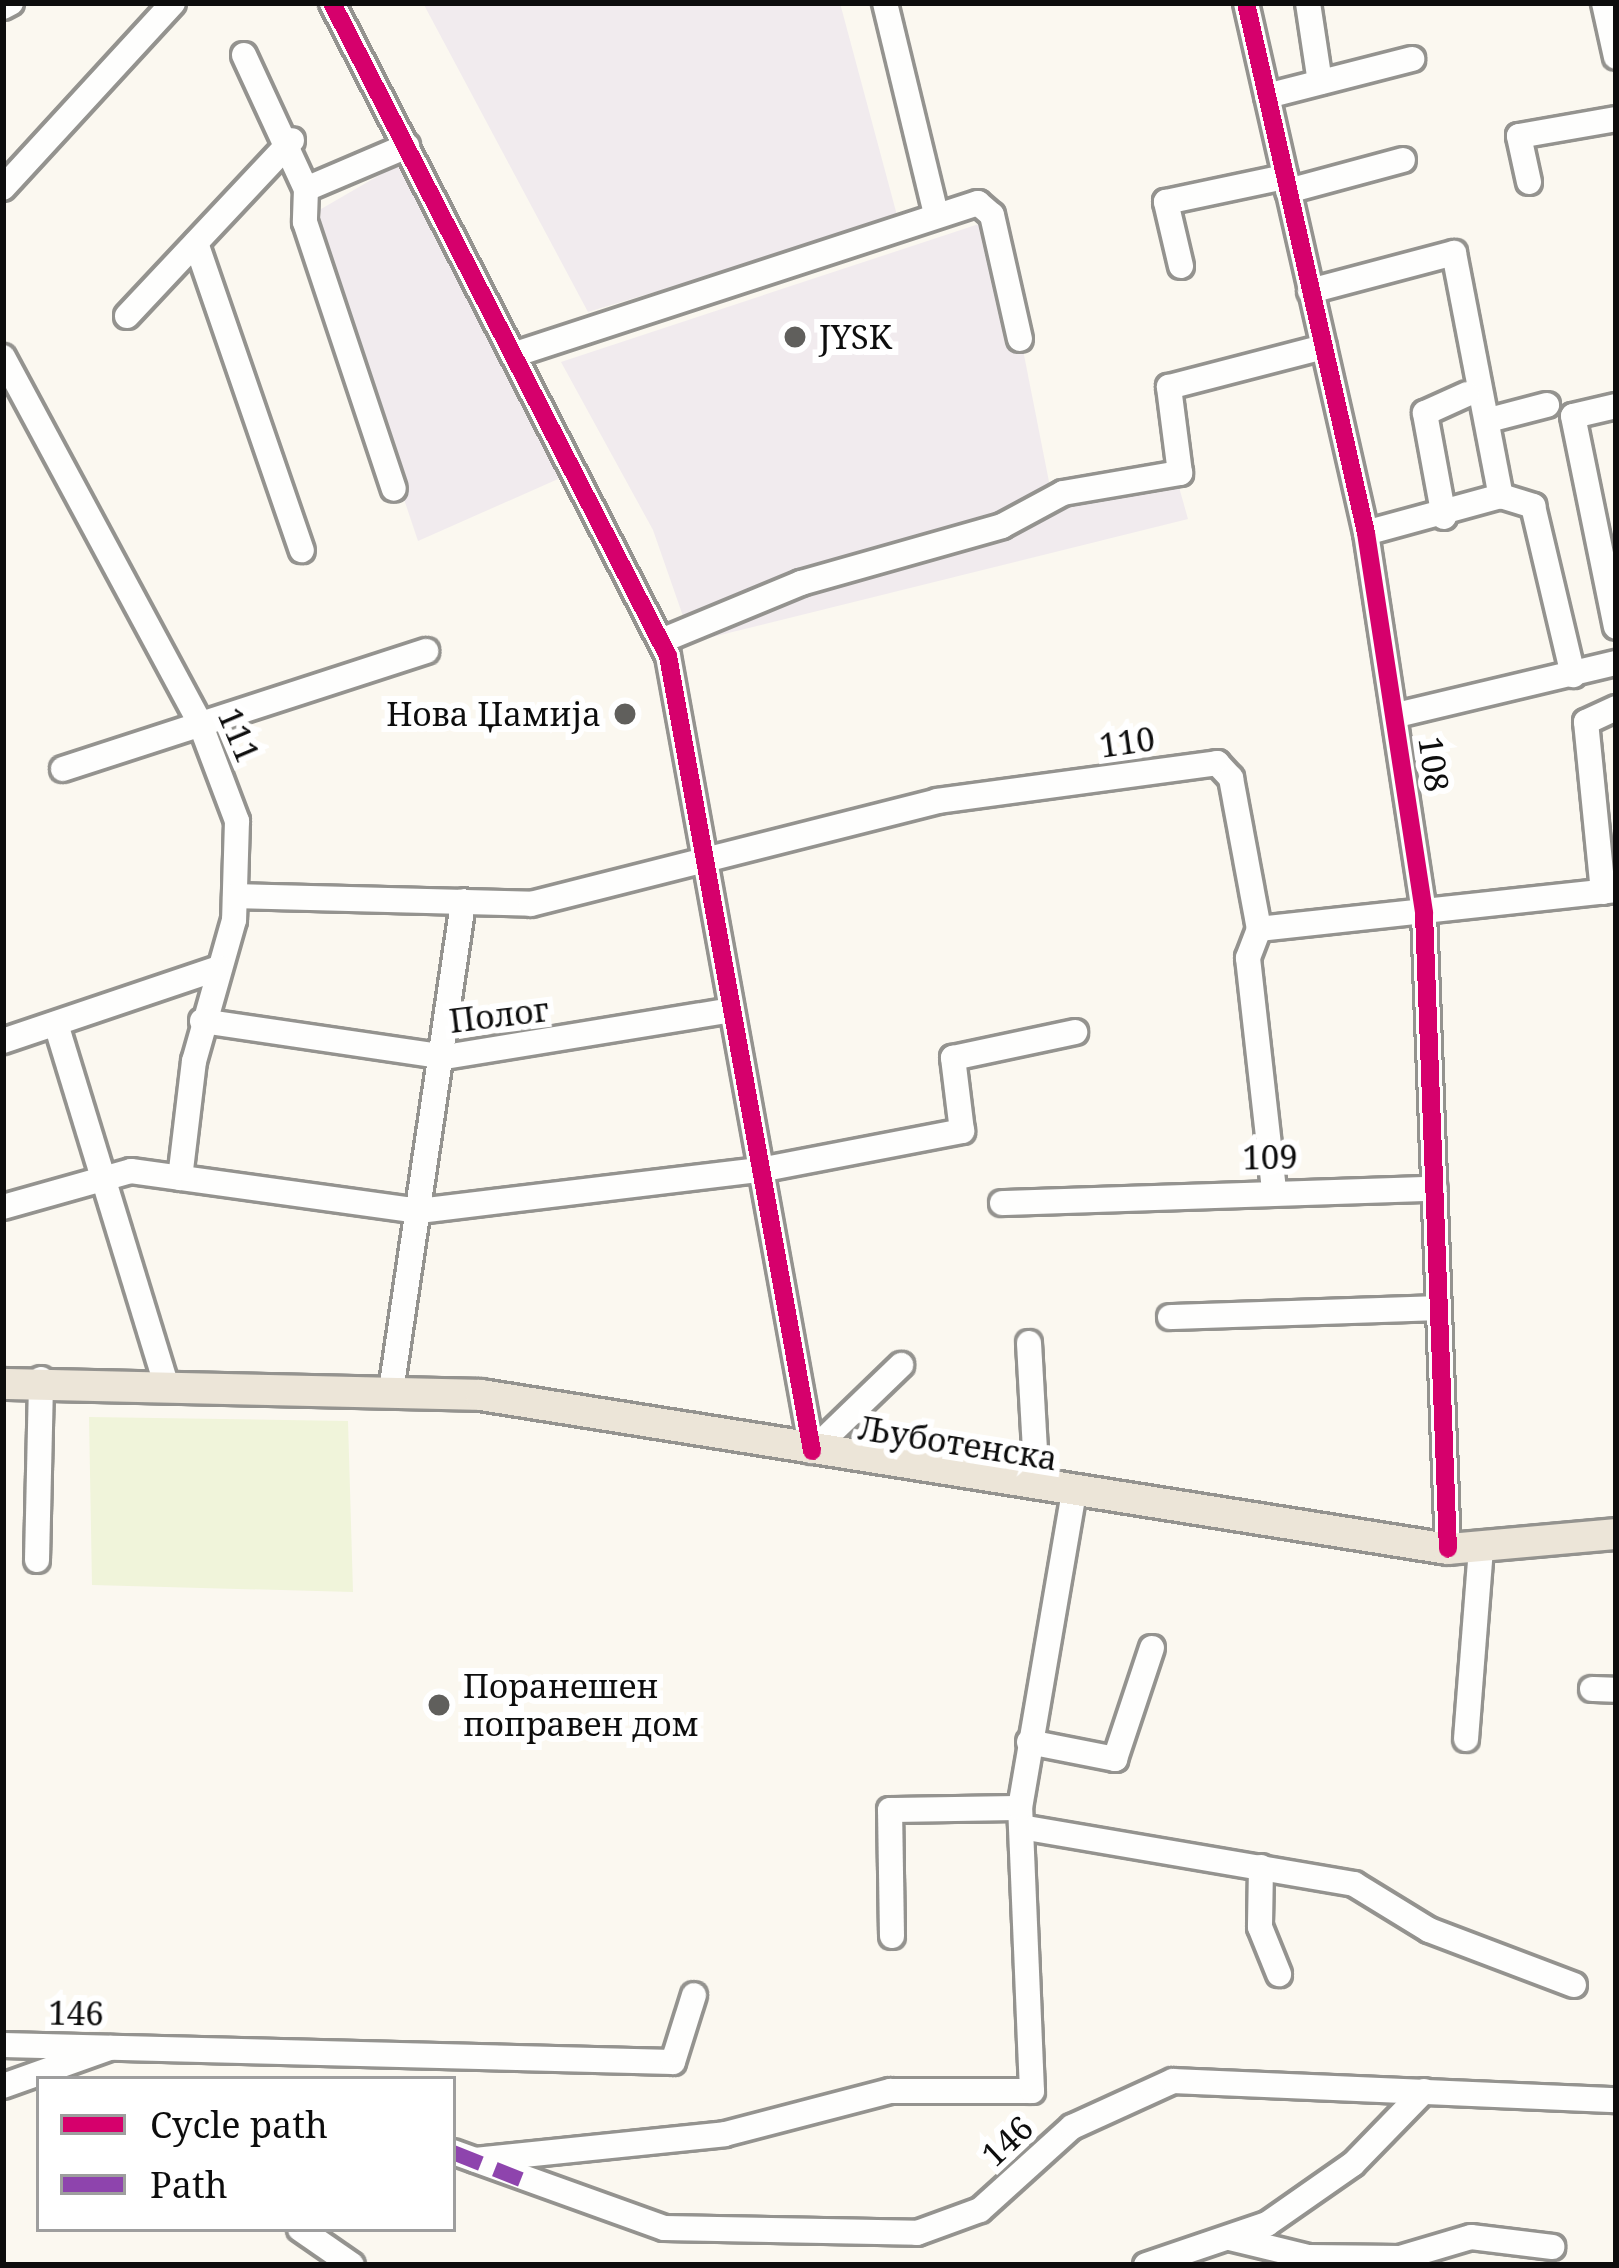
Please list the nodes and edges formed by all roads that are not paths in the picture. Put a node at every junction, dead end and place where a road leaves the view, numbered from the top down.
1 (173, 3) edge
2 (332, 3) edge
3 (885, 3) edge
4 (1246, 3) edge
5 (1307, 3) edge
6 (1604, 3) edge
7 (244, 56) dead end
8 (1616, 57) edge
9 (1412, 59) dead end
10 (1320, 82) junction
11 (1267, 96) junction
12 (1616, 119) edge
13 (292, 140) junction
14 (407, 146) junction
15 (1403, 160) dead end
16 (1529, 182) dead end
17 (1286, 184) junction
18 (3, 188) edge
19 (306, 189) junction
20 (936, 214) junction
21 (196, 243) junction
22 (1181, 266) dead end
23 (1310, 291) junction
24 (127, 316) dead end
25 (1020, 339) dead end
26 (1324, 347) junction
27 (516, 354) junction
28 (3, 357) edge
29 (1467, 394) dead end
30 (1547, 405) dead end
31 (1616, 406) edge
32 (1489, 420) junction
33 (394, 489) dead end
34 (1501, 496) junction
35 (1444, 517) junction
36 (1366, 533) junction
37 (302, 550) dead end
38 (1616, 627) edge
39 (662, 641) junction
40 (426, 651) dead end
41 (1616, 663) edge
42 (1574, 674) junction
43 (1616, 708) edge
44 (1397, 715) junction
45 (200, 723) junction
46 (63, 769) dead end
47 (710, 857) junction
48 (1610, 891) edge
49 (235, 896) junction
50 (463, 901) junction
51 (1424, 914) junction
52 (1258, 929) junction
53 (219, 968) junction
54 (731, 1010) junction
55 (202, 1021) junction
56 (56, 1024) junction
57 (1075, 1032) dead end
58 (3, 1041) edge
59 (445, 1057) junction
60 (760, 1170) junction
61 (180, 1178) junction
62 (99, 1180) junction
63 (1435, 1189) junction
64 (1274, 1190) junction
65 (1001, 1203) dead end
66 (3, 1208) edge
67 (419, 1210) junction
68 (1436, 1308) junction
69 (1170, 1317) dead end
70 (1029, 1342) dead end
71 (901, 1365) dead end
72 (41, 1379) junction
73 (165, 1381) junction
74 (3, 1384) edge
75 (391, 1391) junction
76 (812, 1450) junction
77 (1036, 1484) junction
78 (1074, 1491) junction
79 (1616, 1534) edge
80 (1448, 1549) junction
81 (1481, 1549) junction
82 (37, 1560) dead end
83 (1152, 1648) dead end
84 (1466, 1739) dead end
85 (1029, 1742) junction
86 (1024, 1818) junction
87 (1261, 1868) junction
88 (892, 1936) dead end
89 (1279, 1973) dead end
90 (1574, 1985) dead end
91 (694, 1995) dead end
92 (3, 2045) edge
93 (112, 2047) junction
94 (292, 2058) junction
95 (318, 2076) edge
96 (3, 2086) edge
97 (1424, 2091) junction
98 (1616, 2100) edge
99 (464, 2156) edge
100 (303, 2232) edge
101 (1230, 2238) junction
102 (1552, 2247) dead end
103 (1272, 2260) edge
104 (1401, 2261) edge
105 (352, 2265) edge
106 (1146, 2265) edge

1 - 18 street
2 - 14 street
3 - 20 street
4 - 11 street, 108
5 - 10 street
6 - 8 street
7 - 13 street
9 - 10 street
10 - 11 street
11 - 17 street, 108
12 - 16 street
13 - 19 street
13 - 21 street
14 - 19 street
14 - 27 street
15 - 17 street
17 - 22 street
17 - 23 street, 108
19 - 33 street
20 - 25 street
20 - 27 street
21 - 24 street
21 - 37 street
23 - 26 street, 108
23 - 32 street
26 - 36 street, 108
26 - 39 street
27 - 39 street
28 - 45 street, 111
29 - 35 street
30 - 32 street
31 - 38 street
32 - 34 street
34 - 35 street
34 - 42 street
35 - 36 street
36 - 44 street, 108
39 - 47 street
40 - 45 street
41 - 42 street
42 - 44 street
43 - 48 street
44 - 51 street, 108
45 - 46 street
45 - 49 street, 111
47 - 50 street
47 - 52 street, 110
47 - 54 street
48 - 51 street
49 - 50 street
49 - 53 street, 111
50 - 59 street
51 - 52 street
51 - 63 street, 108
52 - 64 street
53 - 55 street, 111
53 - 56 street
54 - 59 street, Полог
54 - 60 street
55 - 59 street, Полог
55 - 61 street, 111
56 - 58 street
56 - 62 street
57 - 60 street
59 - 67 street
60 - 67 street
60 - 76 street
61 - 62 street
61 - 67 street
62 - 66 street
62 - 73 street
63 - 64 street, 109
63 - 68 street, 108
64 - 65 street, 109
67 - 75 street
68 - 69 street
68 - 80 street, 108
70 - 77 street
71 - 76 street
72 - 73 main road, Љуботенска
72 - 74 main road, Љуботенска
72 - 82 street
73 - 75 main road, Љуботенска
75 - 76 main road, Љуботенска
76 - 77 main road, Љуботенска
77 - 78 main road, Љуботенска
78 - 80 main road, Љуботенска
78 - 85 street, 146
79 - 81 main road, Љуботенска
80 - 81 main road, Љуботенска
81 - 84 street
83 - 85 street
85 - 86 street, 146
86 - 87 street
86 - 88 street
86 - 99 street, 146
87 - 89 street
87 - 90 street
91 - 94 street, 146
92 - 93 street, 146
93 - 94 street, 146
93 - 96 street
94 - 95 street
97 - 98 street, 146
97 - 99 street, 146
97 - 101 street
100 - 105 street
101 - 103 street
101 - 106 street
102 - 104 street
103 - 104 street

